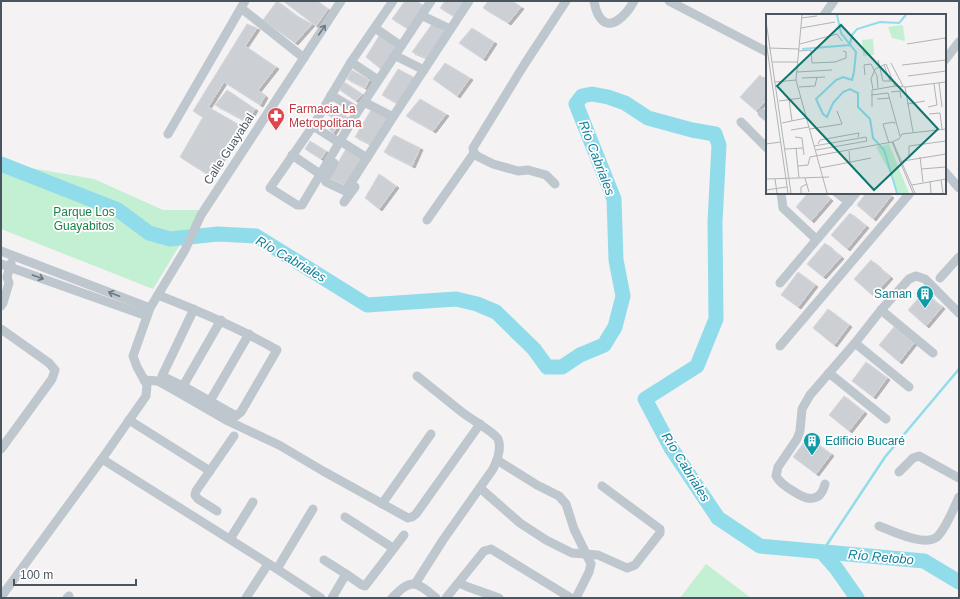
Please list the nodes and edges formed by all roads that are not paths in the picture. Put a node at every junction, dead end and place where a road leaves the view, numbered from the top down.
1 (341, 1) edge
2 (393, 1) edge
3 (469, 1) edge
4 (474, 1) edge
5 (566, 1) edge
6 (594, 1) edge
7 (634, 1) edge
8 (669, 1) edge
9 (834, 1) edge
10 (431, 2) edge
11 (243, 5) edge
12 (825, 14) edge
13 (426, 17) junction
14 (375, 28) junction
15 (450, 30) junction
16 (959, 42) edge
17 (401, 46) junction
18 (766, 51) edge
19 (398, 56) junction
20 (304, 58) junction
21 (946, 59) edge
22 (351, 62) junction
23 (424, 70) junction
24 (378, 80) junction
25 (331, 95) junction
26 (368, 104) junction
27 (358, 111) junction
28 (393, 117) junction
29 (741, 122) dead end
30 (313, 126) junction
31 (168, 134) dead end
32 (763, 138) edge
33 (342, 144) junction
34 (474, 153) junction
35 (292, 155) junction
36 (367, 158) junction
37 (946, 173) edge
38 (320, 174) junction
39 (555, 184) dead end
40 (959, 188) edge
41 (781, 194) edge
42 (838, 194) edge
43 (855, 194) edge
44 (909, 194) edge
45 (344, 202) dead end
46 (848, 202) junction
47 (427, 220) dead end
48 (816, 239) junction
49 (1, 251) edge
50 (14, 256) junction
51 (959, 257) edge
52 (5, 266) edge
53 (4, 278) edge
54 (940, 278) dead end
55 (780, 283) dead end
56 (158, 295) junction
57 (1, 306) edge
58 (194, 309) junction
59 (881, 310) junction
60 (148, 312) junction
61 (959, 313) edge
62 (221, 320) junction
63 (1, 329) edge
64 (249, 334) junction
65 (856, 343) junction
66 (780, 346) dead end
67 (934, 353) dead end
68 (829, 373) junction
69 (417, 376) dead end
70 (144, 380) junction
71 (183, 386) junction
72 (909, 387) dead end
73 (210, 401) junction
74 (886, 419) dead end
75 (129, 420) junction
76 (480, 424) junction
77 (431, 434) dead end
78 (234, 436) dead end
79 (1, 449) edge
80 (102, 459) junction
81 (497, 460) junction
82 (210, 470) junction
83 (899, 472) dead end
84 (958, 475) edge
85 (825, 484) dead end
86 (602, 486) dead end
87 (480, 488) junction
88 (959, 497) edge
89 (253, 502) dead end
90 (382, 504) junction
91 (313, 509) dead end
92 (217, 511) dead end
93 (345, 517) dead end
94 (879, 526) dead end
95 (404, 535) dead end
96 (230, 539) junction
97 (393, 548) junction
98 (587, 554) junction
99 (324, 560) dead end
100 (268, 564) junction
101 (277, 569) junction
102 (346, 574) junction
103 (459, 583) junction
104 (415, 584) junction
105 (1, 597) edge
106 (246, 598) edge
107 (321, 598) edge
108 (332, 598) edge
109 (392, 598) edge
110 (436, 598) edge
111 (446, 598) edge
112 (499, 598) edge
113 (571, 598) edge
114 (576, 598) edge

20 -> 1 street, Calle Guayabal
2 - 14 street
3 - 15 street
4 - 45 street
5 - 34 street
6 - 7 street
8 - 18 street
9 - 12 street
10 - 13 street
10 - 17 street
11 - 20 street
11 - 31 street
13 - 15 street
13 - 19 street
14 - 17 street
14 - 22 street
15 - 23 street
16 - 21 street
17 - 24 street
19 - 23 street
19 - 26 street
20 - 56 street, Calle Guayabal
22 - 24 street
22 - 25 street
23 - 28 street
24 - 27 street
25 - 27 street
25 - 30 street
26 - 28 street
26 - 33 street
27 - 33 street
28 - 36 street
29 - 32 street
30 - 33 street
30 - 35 street
33 - 36 street
33 - 36 street
33 - 38 street
34 - 39 street
34 - 47 street
35 - 38 street
35 - 38 street
37 - 40 street
41 - 48 street
42 - 46 street
43 - 46 street
44 - 66 street
46 - 48 street
48 - 55 street
49 - 50 street
50 - 52 street
60 -> 50 street
51 - 54 street
52 - 53 street
52 -> 60 street
53 - 57 street
56 - 58 street
56 - 60 street, Calle Guayabal
58 - 62 street
58 - 71 street
59 - 61 street
59 - 65 street
59 - 67 street
60 - 70 street, Calle Guayabal
62 - 64 street
62 - 71 street
63 - 79 street
64 - 73 street
64 - 73 street
65 - 68 street
65 - 72 street
68 - 74 street
68 - 85 street
69 - 76 street
70 - 75 street
70 - 90 street
71 - 73 street
75 - 80 street
75 - 82 street
76 - 81 street
76 - 90 street
77 - 90 street
78 - 82 street
80 - 96 street
80 - 105 street
81 - 87 street
81 - 98 street
82 - 92 street
83 - 84 street
86 - 98 street
87 - 98 street
87 - 104 street
88 - 94 street
89 - 96 street
91 - 101 street
93 - 97 street
95 - 97 street
96 - 100 street
97 - 102 street
98 - 114 street
99 - 102 street
100 - 101 street
100 - 106 street
101 - 107 street
102 - 108 street
103 - 111 street
103 - 112 street
103 - 113 street
104 - 109 street
104 - 110 street

